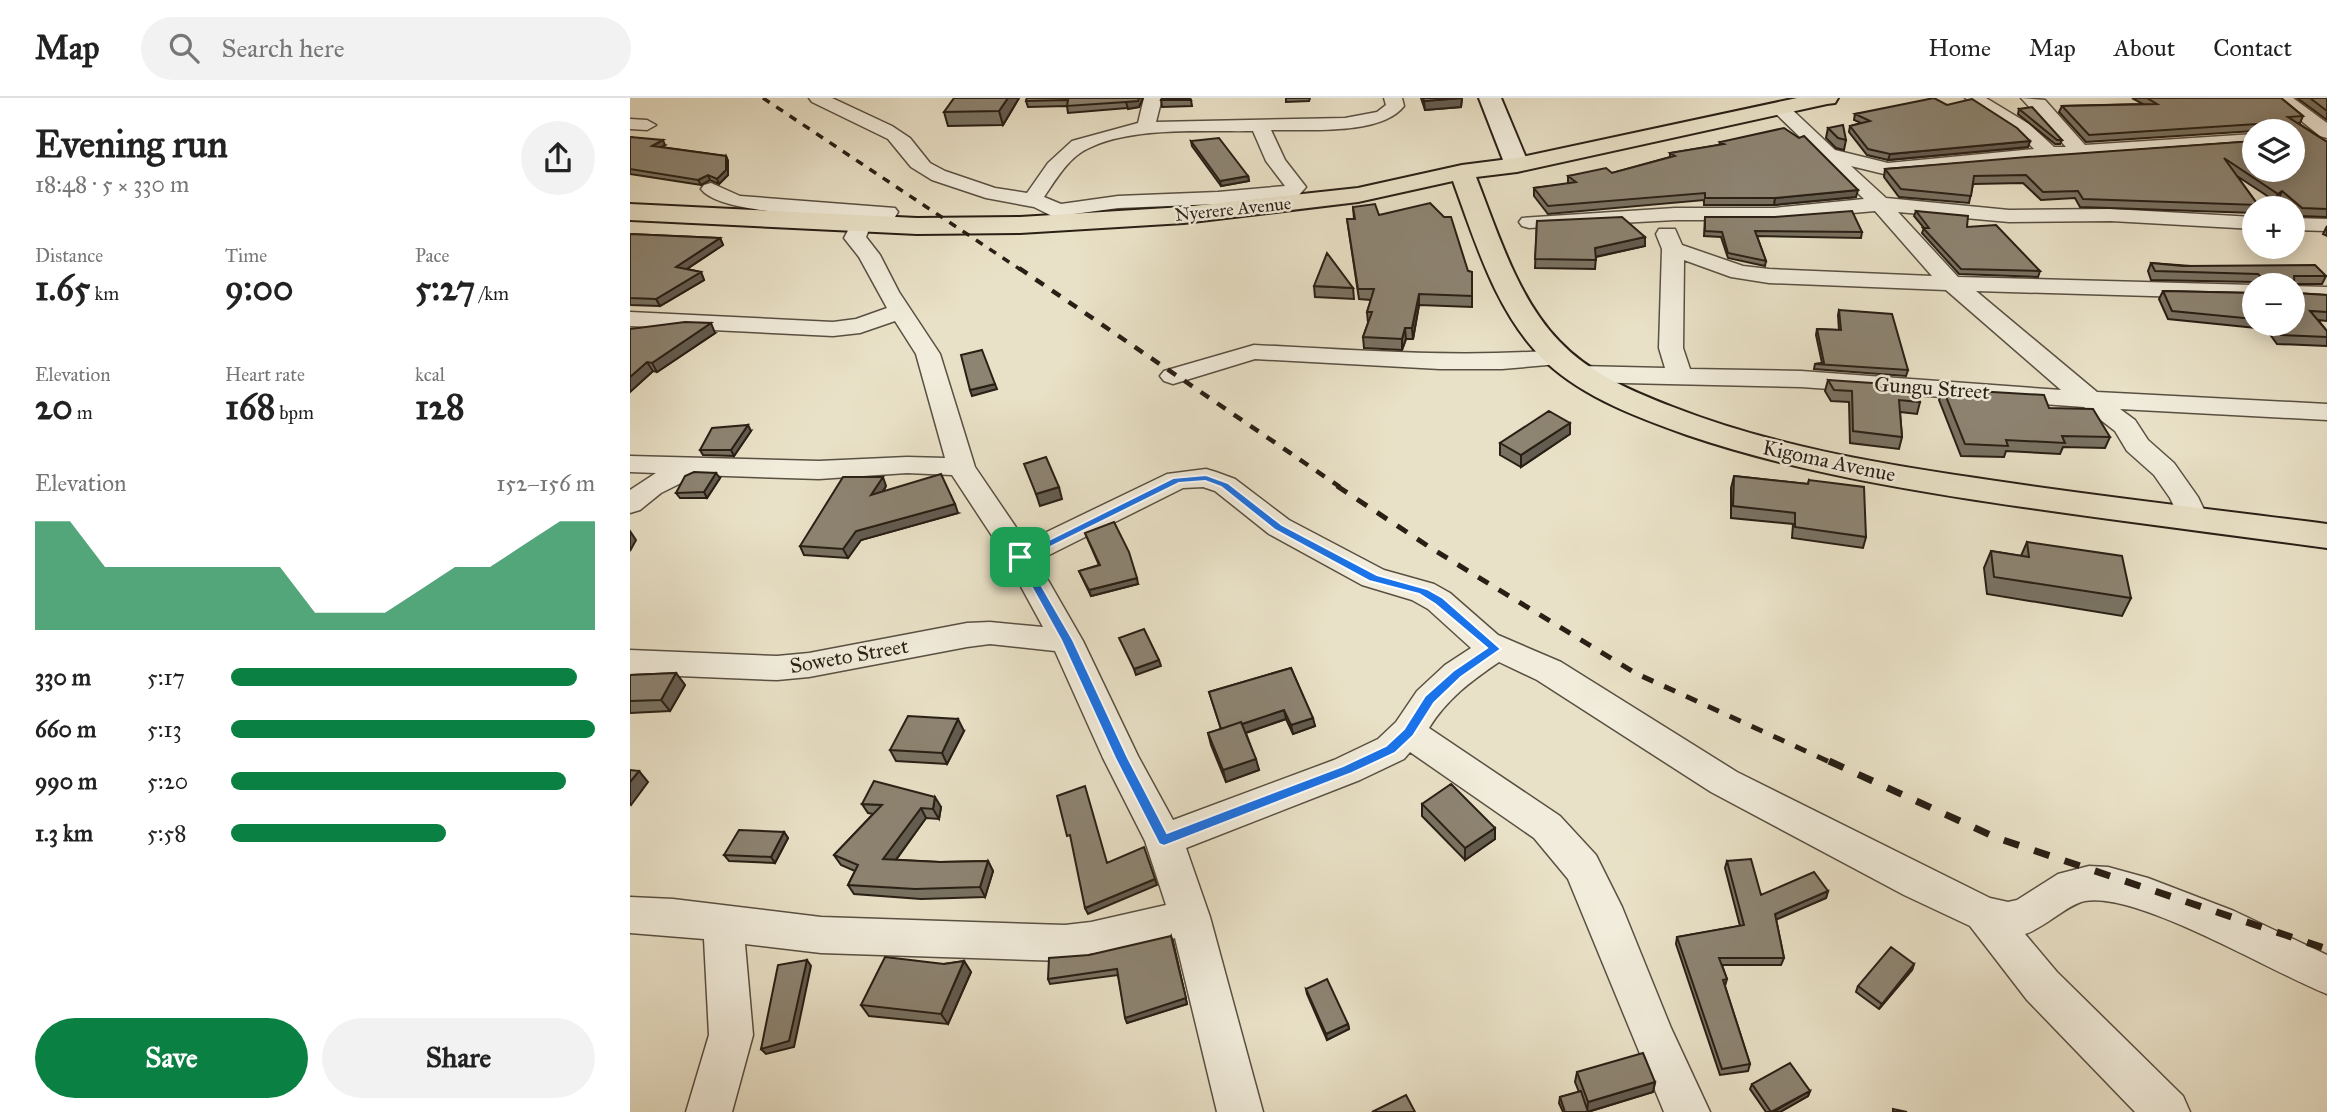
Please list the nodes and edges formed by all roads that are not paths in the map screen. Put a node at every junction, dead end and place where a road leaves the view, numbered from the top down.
1 (818, 98) edge
2 (1153, 98) edge
3 (1393, 98) edge
4 (1490, 98) edge
5 (1826, 98) edge
6 (1974, 98) edge
7 (2030, 98) edge
8 (2282, 98) edge
9 (1779, 107) junction
10 (1259, 125) junction
11 (1142, 128) junction
12 (2327, 134) edge
13 (2305, 137) edge
14 (2242, 141) edge
15 (2080, 151) junction
16 (2049, 153) junction
17 (1830, 155) junction
18 (1517, 164) junction
19 (1462, 172) junction
20 (711, 190) dead end
21 (1032, 200) junction
22 (1880, 204) junction
23 (630, 212) edge
24 (1656, 215) junction
25 (1065, 216) junction
26 (1529, 222) dead end
27 (2242, 222) edge
28 (2305, 224) edge
29 (870, 225) junction
30 (2327, 225) edge
31 (1673, 249) junction
32 (1951, 283) junction
33 (2242, 292) edge
34 (2305, 293) edge
35 (2327, 294) edge
36 (900, 311) junction
37 (630, 319) edge
38 (1569, 365) junction
39 (1173, 376) dead end
40 (1680, 376) junction
41 (2094, 400) junction
42 (2327, 412) edge
43 (630, 464) edge
44 (690, 467) junction
45 (961, 467) junction
46 (630, 504) edge
47 (2193, 518) junction
48 (2327, 536) edge
49 (1020, 557) junction
50 (1067, 640) junction
51 (1495, 649) junction
52 (630, 662) edge
53 (1409, 732) junction
54 (1164, 840) junction
55 (1984, 914) junction
56 (630, 915) edge
57 (1191, 916) junction
58 (723, 924) junction
59 (2327, 975) edge
60 (709, 1112) edge
61 (1240, 1112) edge
62 (1687, 1112) edge
63 (2167, 1112) edge

1 - 21 street
2 - 11 street
3 - 10 street
4 - 18 main road
5 - 9 main road, Nyerere Avenue
6 - 16 street
7 - 15 street
8 - 12 street
9 - 17 street
9 - 18 main road, Nyerere Avenue
10 - 11 street
10 - 25 street
11 - 21 street
12 - 13 street
14 - 15 street
15 - 16 street
16 - 17 street
17 - 22 street
18 - 19 main road, Nyerere Avenue
19 - 25 main road, Nyerere Avenue
19 - 38 main road, Kigoma Avenue
20 - 29 street
21 - 25 street
22 - 24 street
22 - 27 street
22 - 32 street
23 - 29 main road, Nyerere Avenue
24 - 26 street
24 - 31 street
25 - 29 main road, Nyerere Avenue
28 - 30 street
29 - 36 street
31 - 32 street
31 - 40 street
32 - 33 street
32 - 41 street
34 - 35 street
36 - 37 street
36 - 45 street
38 - 39 street, Gungu Street
38 - 40 street, Gungu Street
38 - 47 main road, Kigoma Avenue
40 - 41 street, Gungu Street
41 - 42 street, Gungu Street
41 - 47 street
43 - 44 street
44 - 45 street
44 - 46 street
45 - 49 street
47 - 48 main road, Kigoma Avenue
49 - 50 street
49 - 51 street
50 - 52 street, Soweto Street
50 - 54 street
51 - 53 street
51 - 55 street
53 - 54 street
53 - 62 street
54 - 57 street
55 - 59 street
55 - 63 street
56 - 58 street
57 - 58 street
57 - 61 street
58 - 60 street

